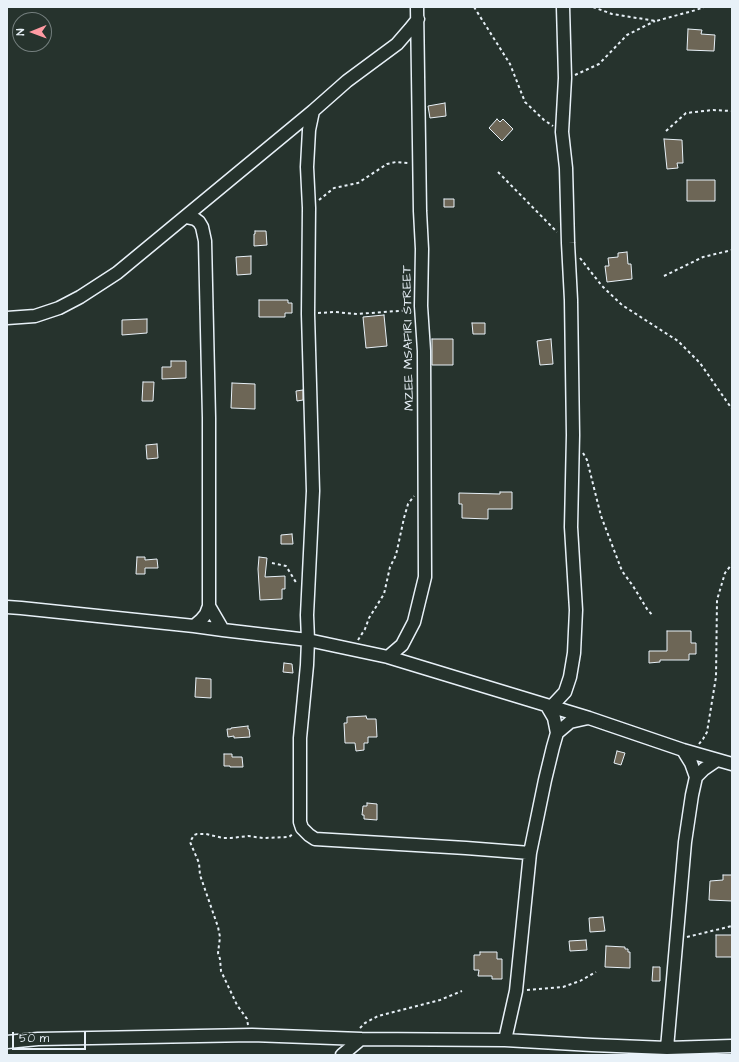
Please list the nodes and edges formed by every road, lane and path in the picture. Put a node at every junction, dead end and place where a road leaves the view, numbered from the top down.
1 (474, 7) edge
2 (563, 7) edge
3 (593, 7) edge
4 (704, 7) edge
5 (417, 13) edge
6 (656, 21) junction
7 (565, 78) junction
8 (314, 111) junction
9 (732, 111) edge
10 (289, 131) junction
11 (666, 131) dead end
12 (562, 132) junction
13 (307, 148) junction
14 (419, 163) junction
15 (498, 172) dead end
16 (309, 208) junction
17 (186, 217) junction
18 (568, 243) junction
19 (732, 250) edge
20 (664, 276) dead end
21 (421, 306) junction
22 (308, 314) junction
23 (7, 318) edge
24 (732, 409) edge
25 (573, 435) junction
26 (414, 495) dead end
27 (272, 563) dead end
28 (732, 564) edge
29 (308, 591) junction
30 (209, 606) junction
31 (7, 607) edge
32 (652, 616) dead end
33 (194, 626) junction
34 (224, 630) junction
35 (308, 640) junction
36 (350, 649) junction
37 (388, 657) junction
38 (549, 706) junction
39 (589, 718) junction
40 (557, 733) junction
41 (687, 751) junction
42 (717, 760) junction
43 (732, 764) edge
44 (696, 777) junction
45 (300, 822) junction
46 (530, 853) junction
47 (732, 926) edge
48 (676, 939) junction
49 (596, 972) dead end
50 (462, 991) dead end
51 (516, 991) junction
52 (509, 1019) junction
53 (252, 1035) junction
54 (355, 1039) junction
55 (505, 1040) junction
56 (521, 1040) junction
57 (7, 1042) edge
58 (732, 1046) edge
59 (667, 1048) junction
60 (592, 1050) edge
61 (342, 1055) edge

1 - 12 path
2 - 7 street
3 - 6 path
4 - 6 path
5 - 8 street
5 - 14 street, MZEE MSAFIRI STREET
6 - 7 path
7 - 12 street
8 - 10 street
8 - 13 street
9 - 11 path
10 - 13 street
10 - 17 street
12 - 18 street
13 - 16 street
14 - 16 path
14 - 21 street, MZEE MSAFIRI STREET
15 - 18 path
16 - 22 street
17 - 23 street
17 - 30 street
18 - 24 path
18 - 25 street
19 - 20 path
21 - 22 path
21 - 37 street, MZEE MSAFIRI STREET
22 - 29 street
25 - 32 path
25 - 38 street
26 - 36 path
27 - 29 path
28 - 41 path
29 - 35 street
30 - 33 street
30 - 34 street
31 - 33 street
33 - 34 street
34 - 35 street
35 - 36 street
35 - 45 street
36 - 37 street
37 - 38 street
38 - 39 street
38 - 40 street
39 - 40 street
39 - 41 street
40 - 46 street
41 - 42 street
41 - 44 street
42 - 43 street
42 - 44 street
44 - 48 street
45 - 46 street
45 - 53 path
46 - 51 street
47 - 48 path
48 - 59 street
49 - 51 path
50 - 54 path
51 - 52 street
52 - 55 street
52 - 56 street
53 - 54 street
53 - 57 street
54 - 55 street
54 - 61 street
55 - 56 street
56 - 60 street
58 - 59 street
59 - 60 street

